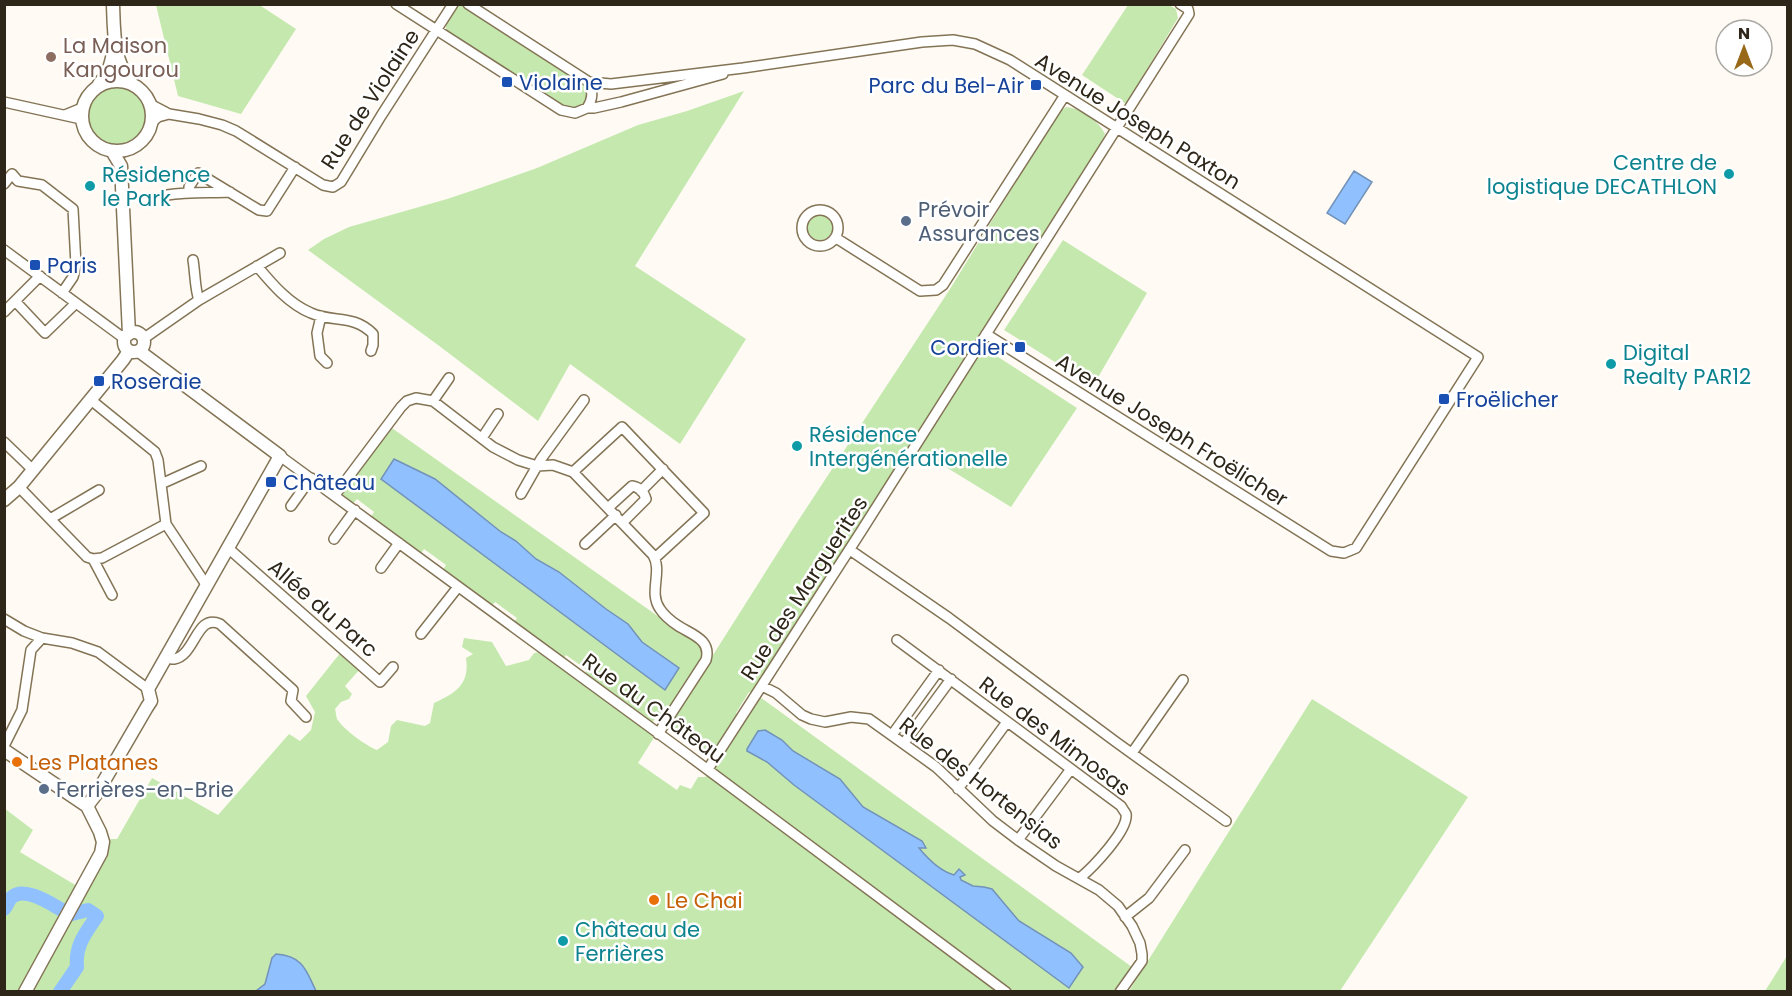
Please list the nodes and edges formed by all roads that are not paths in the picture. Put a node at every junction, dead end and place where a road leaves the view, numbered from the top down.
1 (113, 4) edge
2 (396, 4) edge
3 (453, 4) edge
4 (468, 4) edge
5 (1180, 4) edge
6 (436, 30) junction
7 (115, 45) junction
8 (743, 68) junction
9 (590, 82) junction
10 (132, 84) junction
11 (96, 87) junction
12 (1065, 95) junction
13 (4, 102) edge
14 (150, 104) junction
15 (587, 108) junction
16 (82, 113) junction
17 (169, 114) junction
18 (151, 123) junction
19 (1116, 128) junction
20 (130, 148) junction
21 (112, 151) junction
22 (121, 166) junction
23 (295, 167) junction
24 (4, 184) edge
25 (189, 192) junction
26 (230, 192) junction
27 (167, 195) dead end
28 (836, 238) junction
29 (4, 250) edge
30 (280, 253) dead end
31 (193, 260) dead end
32 (257, 266) junction
33 (40, 276) junction
34 (62, 293) junction
35 (199, 300) junction
36 (15, 301) junction
37 (76, 303) junction
38 (4, 312) edge
39 (128, 316) junction
40 (321, 316) junction
41 (109, 327) junction
42 (986, 334) junction
43 (133, 342) junction
44 (371, 351) dead end
45 (1478, 357) joint
46 (327, 363) dead end
47 (449, 378) dead end
48 (91, 400) junction
49 (584, 400) dead end
50 (433, 401) junction
51 (498, 414) dead end
52 (482, 438) junction
53 (4, 442) edge
54 (280, 456) junction
55 (201, 466) dead end
56 (537, 466) junction
57 (663, 469) junction
58 (33, 470) junction
59 (573, 472) junction
60 (311, 478) junction
61 (161, 484) junction
62 (19, 487) junction
63 (99, 490) dead end
64 (641, 491) junction
65 (521, 494) dead end
66 (335, 495) junction
67 (4, 500) edge
68 (291, 506) dead end
69 (355, 510) junction
70 (616, 515) junction
71 (51, 519) junction
72 (166, 524) junction
73 (334, 539) dead end
74 (399, 543) junction
75 (585, 544) dead end
76 (228, 548) junction
77 (850, 550) junction
78 (655, 558) junction
79 (93, 559) junction
80 (381, 568) dead end
81 (207, 586) junction
82 (459, 587) junction
83 (112, 595) dead end
84 (4, 619) edge
85 (421, 634) dead end
86 (42, 638) junction
87 (897, 640) dead end
88 (165, 658) junction
89 (393, 667) dead end
90 (939, 670) junction
91 (951, 680) junction
92 (1183, 680) dead end
93 (762, 686) junction
94 (148, 689) junction
95 (306, 717) dead end
96 (1007, 722) junction
97 (658, 734) junction
98 (892, 735) junction
99 (904, 743) junction
100 (4, 748) edge
101 (1132, 753) junction
102 (708, 769) junction
103 (1071, 769) junction
104 (958, 789) junction
105 (87, 806) junction
106 (1226, 821) dead end
107 (1018, 840) junction
108 (1185, 850) dead end
109 (1080, 878) junction
110 (1125, 916) junction
111 (25, 992) edge
112 (1006, 992) edge
113 (1120, 992) edge

1 - 7 main road
2 - 6 street, Avenue Joseph Paxton
3 - 6 street, Rue de Violaine
4 - 9 street
5 - 19 street
6 - 15 street, Avenue Joseph Paxton
6 - 23 street, Rue de Violaine
7 - 10 main road
7 - 11 main road
8 - 9 street, Avenue Joseph Paxton
8 - 12 street, Avenue Joseph Paxton
8 - 15 street, Avenue Joseph Paxton
9 - 15 street
10 - 11 main road
10 - 14 main road
11 - 16 main road
12 - 19 street, Avenue Joseph Paxton
12 - 28 street
13 - 16 street
14 - 17 street
14 - 18 main road
16 - 21 main road
17 - 18 street
17 - 23 street
18 - 20 main road
19 - 42 street
19 - 45 street, Avenue Joseph Paxton
20 - 21 main road
20 - 22 main road
21 - 22 main road
22 - 39 main road
23 - 26 street
24 - 34 street
25 - 26 street
25 - 26 street
25 - 27 street
28 - 28 street
29 - 33 street
30 - 32 street
31 - 35 street
32 - 35 street
32 - 40 street
33 - 34 street
33 - 36 street
34 - 37 street
35 - 43 street
36 - 37 street
36 - 38 street
37 - 41 street
39 - 41 street
39 - 43 main road
40 - 44 street
40 - 46 street
41 - 43 street
42 - 45 street, Avenue Joseph Froëlicher
42 - 77 street, Rue des Marguerites
43 - 48 main road
43 - 54 main road
47 - 50 street
48 - 58 main road
48 - 61 street
49 - 56 street
50 - 52 street
50 - 66 street
51 - 52 street
52 - 56 street
53 - 58 street
54 - 60 street, Rue du Château
54 - 76 main road
55 - 61 street
56 - 59 street
56 - 65 street
57 - 59 street
57 - 64 street
57 - 78 street
58 - 62 main road
59 - 70 street
60 - 66 street, Rue du Château
60 - 68 street
61 - 72 street
62 - 67 main road
62 - 71 street
63 - 71 street
64 - 70 street
64 - 70 street
66 - 69 street, Rue du Château
69 - 73 street
69 - 74 street, Rue du Château
70 - 75 street
70 - 78 street
71 - 79 street
72 - 79 street
72 - 81 street
74 - 80 street
74 - 82 street, Rue du Château
76 - 81 main road
76 - 89 street, Allée du Parc
77 - 93 street, Rue des Marguerites
77 - 101 street
78 - 97 street
79 - 83 street
81 - 88 main road
82 - 85 street
82 - 97 street, Rue du Château
84 - 86 street
86 - 94 street
86 - 100 street
87 - 90 street, Rue des Mimosas
88 - 94 main road
88 - 95 street
90 - 91 street, Rue des Mimosas
90 - 98 street
91 - 96 street, Rue des Mimosas
91 - 99 street
92 - 101 street
93 - 98 street, Rue des Hortensias
93 - 102 street, Rue des Marguerites
94 - 105 main road
96 - 103 street, Rue des Mimosas
96 - 104 street
97 - 102 street, Rue du Château
98 - 99 street, Rue des Hortensias
99 - 104 street, Rue des Hortensias
100 - 105 main road
101 - 106 street
102 - 112 street, Rue du Château
103 - 107 street
103 - 109 street, Rue des Mimosas
104 - 107 street, Rue des Hortensias
105 - 111 main road
107 - 109 street, Rue des Hortensias
108 - 110 street
109 - 110 street, Rue des Hortensias
110 - 113 street, Rue des Hortensias

